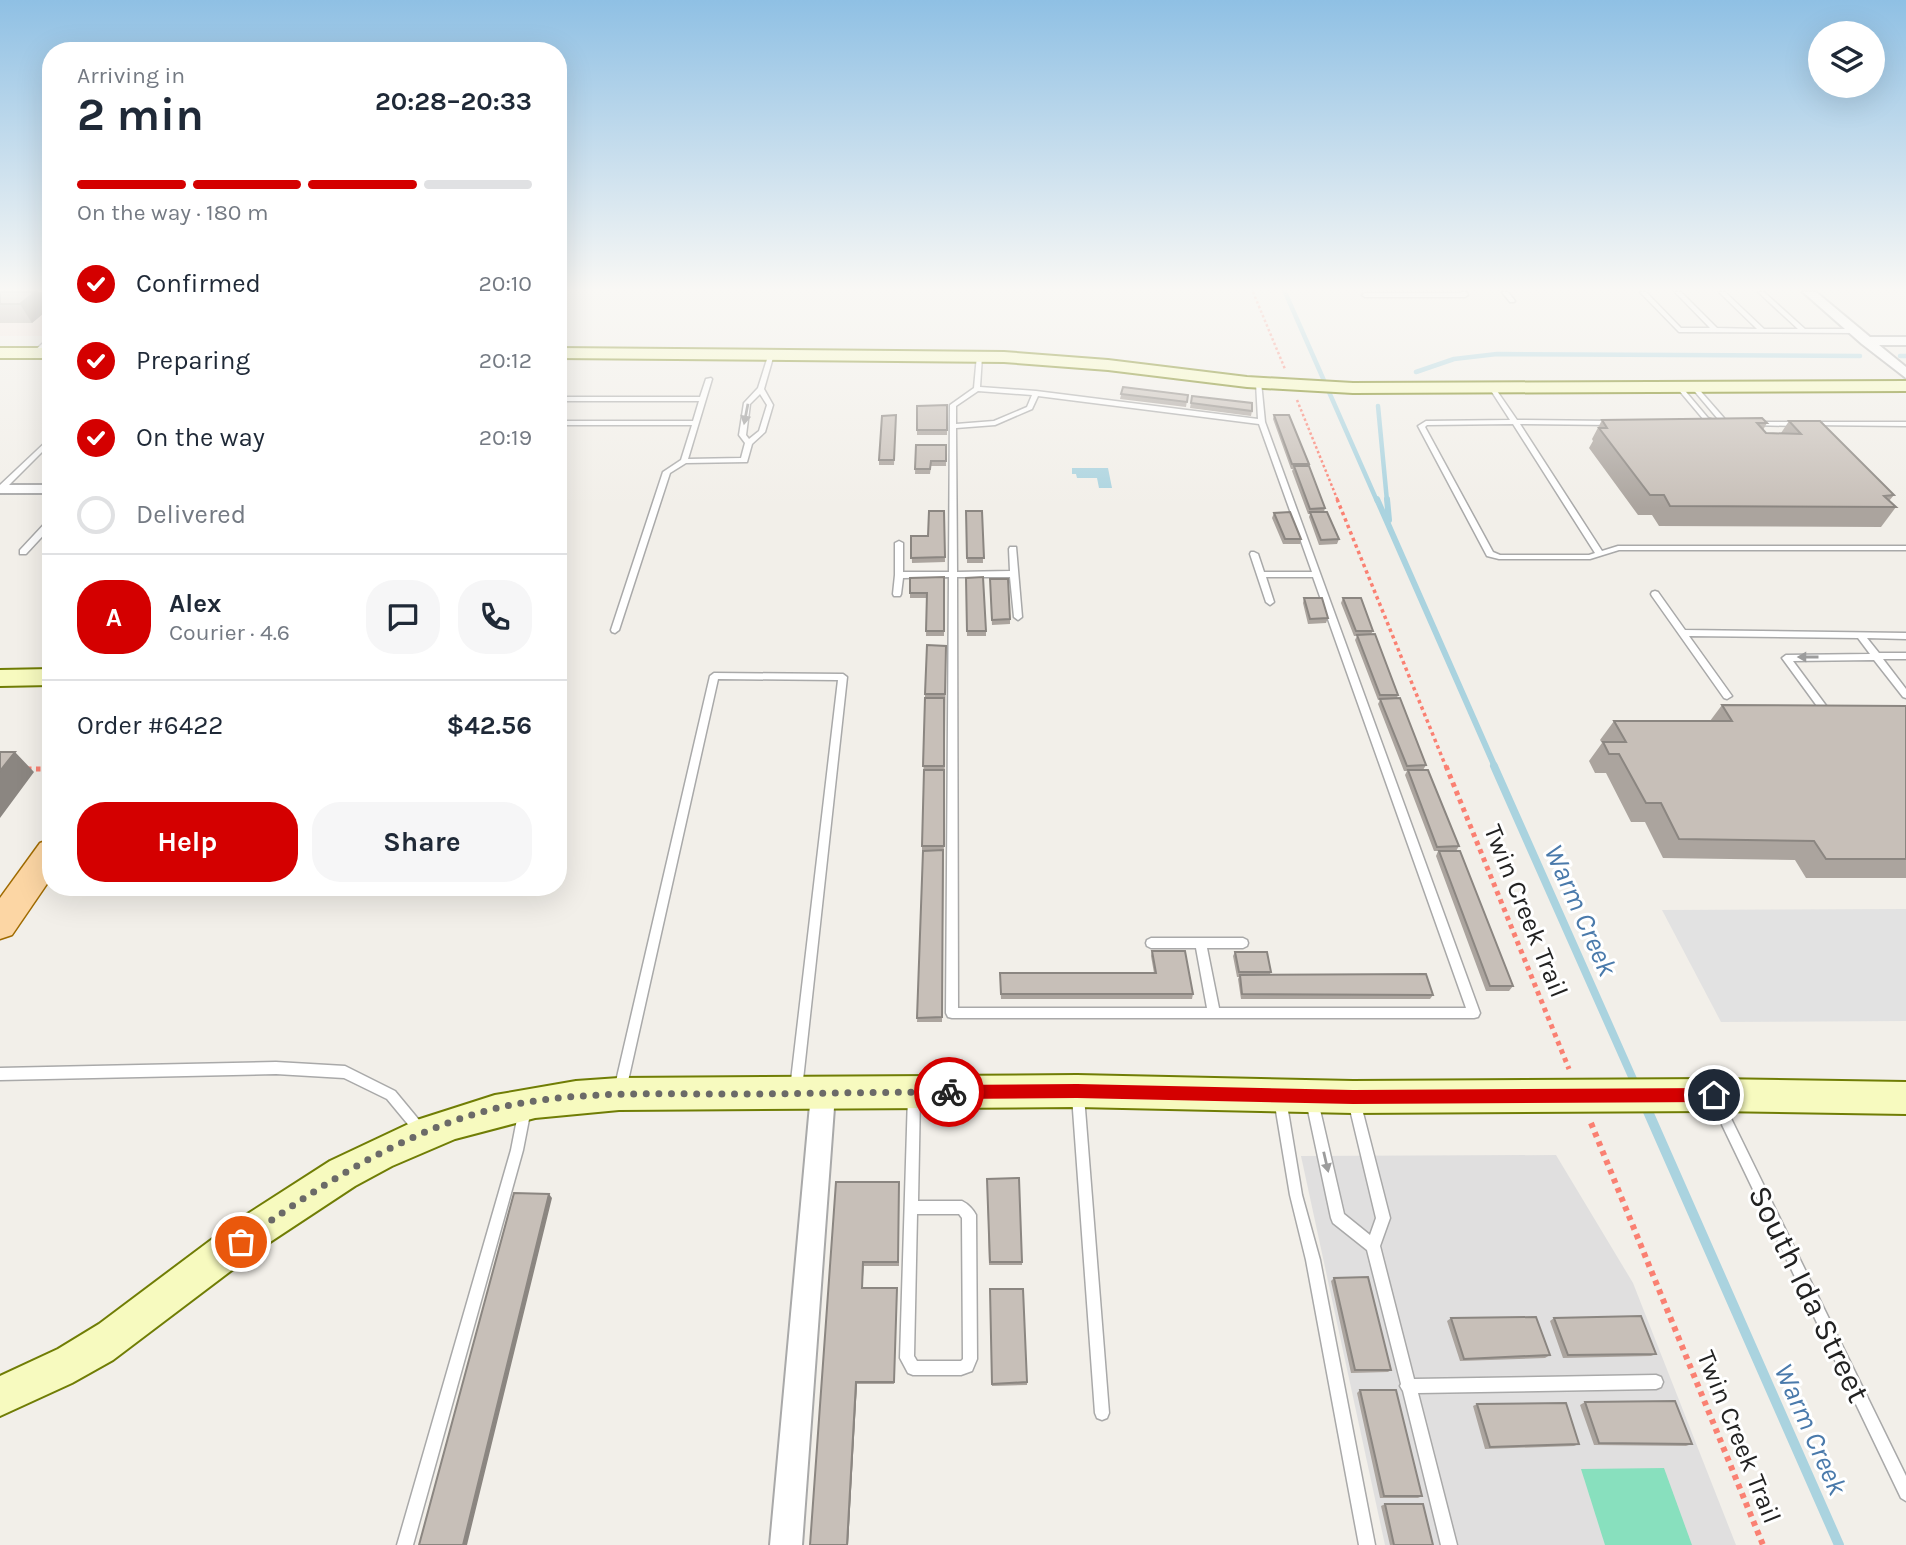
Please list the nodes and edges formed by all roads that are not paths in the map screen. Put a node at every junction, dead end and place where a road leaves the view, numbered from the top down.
1 (768, 364) edge
2 (979, 364) edge
3 (1091, 364) edge
4 (709, 379) dead end
5 (1259, 383) junction
6 (1906, 386) edge
7 (1686, 387) junction
8 (761, 388) junction
9 (1493, 388) junction
10 (977, 389) junction
11 (1036, 393) junction
12 (567, 399) edge
13 (703, 399) junction
14 (1262, 422) junction
15 (1516, 422) junction
16 (567, 423) edge
17 (696, 423) junction
18 (1619, 423) edge
19 (1717, 424) junction
20 (1731, 424) edge
21 (1744, 424) edge
22 (1906, 424) edge
23 (953, 426) junction
24 (749, 443) junction
25 (42, 448) edge
26 (684, 461) junction
27 (0, 489) edge
28 (42, 489) edge
29 (42, 532) edge
30 (900, 543) dead end
31 (1906, 548) edge
32 (1013, 549) dead end
33 (23, 552) dead end
34 (1254, 554) dead end
35 (1600, 554) junction
36 (952, 574) junction
37 (1014, 574) junction
38 (1316, 574) junction
39 (899, 575) junction
40 (1261, 575) junction
41 (897, 594) dead end
42 (1655, 594) dead end
43 (1269, 603) dead end
44 (1018, 617) dead end
45 (615, 630) dead end
46 (1683, 633) junction
47 (1860, 635) junction
48 (1906, 636) edge
49 (1876, 656) junction
50 (1906, 656) edge
51 (42, 677) edge
52 (0, 678) edge
53 (1906, 695) edge
54 (1727, 696) dead end
55 (1836, 715) edge
56 (42, 865) edge
57 (0, 925) edge
58 (1151, 943) dead end
59 (1201, 943) junction
60 (1243, 943) dead end
61 (1214, 1013) junction
62 (0, 1074) edge
63 (1077, 1091) junction
64 (914, 1092) junction
65 (620, 1094) junction
66 (809, 1094) junction
67 (1295, 1095) junction
68 (1701, 1095) junction
69 (1353, 1097) junction
70 (1906, 1098) edge
71 (527, 1102) junction
72 (422, 1133) junction
73 (910, 1207) junction
74 (1373, 1245) junction
75 (1656, 1382) dead end
76 (1407, 1386) junction
77 (0, 1396) edge
78 (1102, 1413) dead end
79 (1906, 1493) edge
80 (405, 1545) edge
81 (786, 1545) edge
82 (1367, 1545) edge
83 (1449, 1545) edge

1 - 8 lane
2 - 10 lane
3 - 5 main road
4 - 13 lane
5 - 9 main road
5 - 14 lane
6 - 7 main road
7 - 9 main road
7 - 19 lane
7 - 19 lane
8 -> 24 lane
8 - 24 lane
9 - 15 lane
10 - 11 lane
10 - 23 lane
11 - 14 lane
11 - 23 lane
12 - 13 lane
13 - 17 lane
14 - 38 lane
15 - 18 lane
15 - 35 lane
15 - 35 lane
16 - 17 lane
17 - 26 lane
19 - 20 lane
21 - 22 lane
23 - 36 lane
24 - 26 lane
25 - 27 lane
26 - 45 lane
27 - 28 street
29 - 33 lane
30 - 39 lane
31 - 35 lane
32 - 37 lane
34 - 40 lane
36 - 37 lane
36 - 39 lane
36 - 61 lane
37 - 44 lane
38 - 40 lane
38 - 61 lane
39 - 41 lane
40 - 43 lane
42 - 46 lane
46 - 47 lane
46 - 54 lane
47 - 48 lane
47 - 49 lane
49 - 50 lane
49 - 53 lane
49 -> 55 lane
51 - 52 main road
56 - 57 main road
58 - 59 lane
59 - 60 lane
59 - 61 lane
62 - 72 lane
63 - 64 main road
63 - 67 main road
63 - 78 lane
64 - 66 main road
64 - 73 lane
65 - 66 main road
65 - 66 lane
65 - 71 main road
66 - 81 street
67 - 69 main road
67 -> 74 lane
67 - 82 lane
68 - 69 main road
68 - 70 main road
68 - 79 lane, South Ida Street
69 - 74 lane
71 - 72 main road
71 - 80 lane
72 - 77 main road
73 - 73 lane
74 - 76 lane
75 - 76 lane
76 - 83 lane

